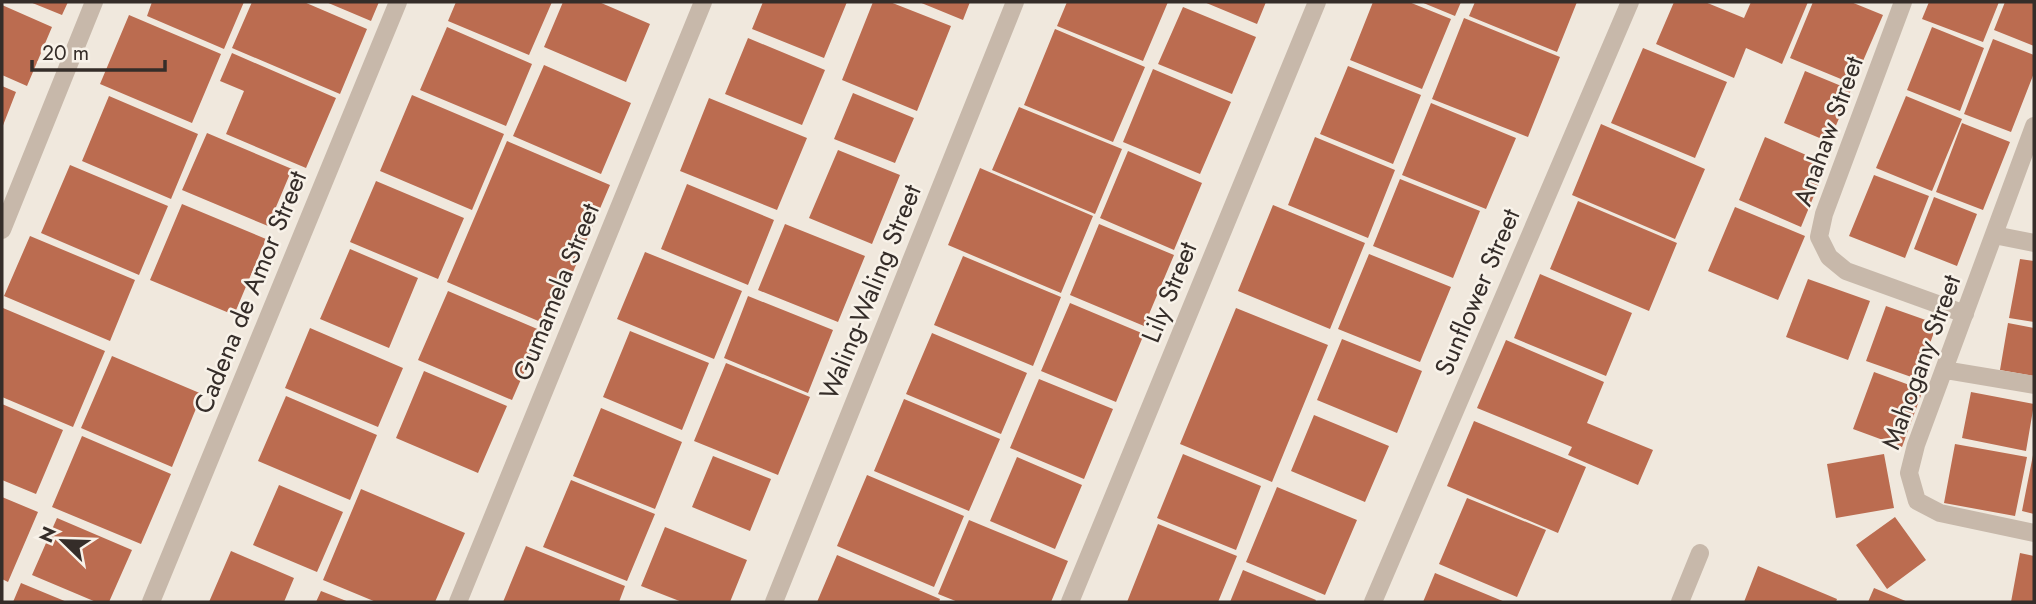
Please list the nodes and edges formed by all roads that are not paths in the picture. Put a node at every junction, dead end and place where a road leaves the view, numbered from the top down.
1 (94, 2) edge
2 (398, 2) edge
3 (703, 2) edge
4 (1014, 2) edge
5 (1317, 2) edge
6 (1630, 2) edge
7 (1903, 2) edge
8 (2034, 126) edge
9 (2, 230) edge
10 (1994, 235) junction
11 (2034, 243) edge
12 (1965, 314) junction
13 (1945, 370) junction
14 (2034, 385) edge
15 (2034, 533) edge
16 (1700, 553) dead end
17 (151, 602) edge
18 (458, 602) edge
19 (774, 602) edge
20 (1070, 602) edge
21 (1373, 602) edge
22 (1680, 602) edge

1 - 9 street
2 - 17 street, Cadena de Amor Street
3 - 18 street, Gumamela Street
4 - 19 street, Waling-Waling Street
5 - 20 street, Lily Street
6 - 21 street, Sunflower Street
7 - 12 street, Anahaw Street
8 - 10 street, Mahogany Street
10 - 11 street
10 - 12 street, Mahogany Street
12 - 13 street, Mahogany Street
13 - 14 street
13 - 15 street, Mahogany Street
16 - 22 street

